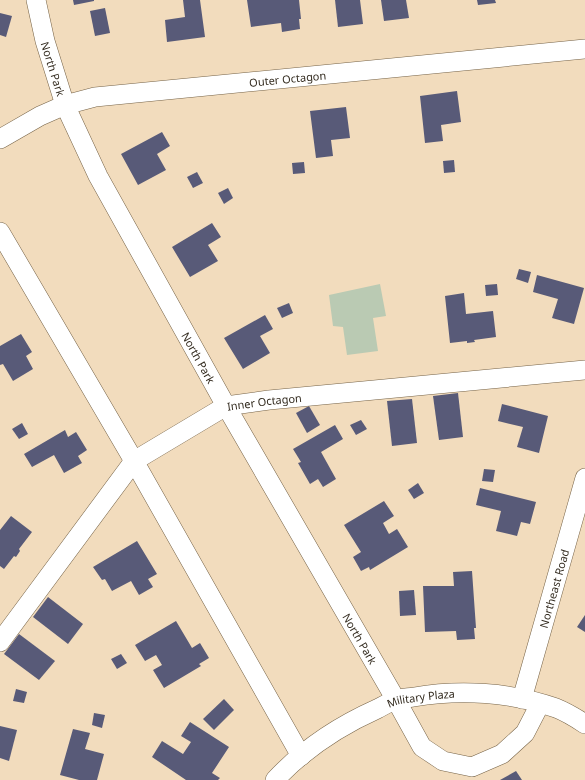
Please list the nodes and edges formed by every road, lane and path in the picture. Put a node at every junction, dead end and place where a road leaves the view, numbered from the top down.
1 (36, 0) edge
2 (585, 48) edge
3 (65, 105) junction
4 (0, 139) edge
5 (0, 232) edge
6 (585, 370) edge
7 (226, 406) junction
8 (134, 461) junction
9 (585, 478) edge
10 (0, 642) edge
11 (522, 699) junction
12 (396, 700) junction
13 (540, 704) junction
14 (585, 724) edge
15 (301, 756) junction
16 (274, 780) edge

1 - 3 street, North Park
2 - 3 street, Outer Octagon
3 - 4 street, Outer Octagon
3 - 7 street, North Park
5 - 8 street
6 - 7 street, Inner Octagon
7 - 8 street, Inner Octagon
7 - 12 street, North Park
8 - 10 street, Inner Octagon
8 - 15 street
9 - 11 street, Northeast Road
11 - 12 street, Military Plaza
11 - 13 street, Military Plaza
12 - 13 street, North Park
12 - 15 street, Military Plaza
13 - 14 street, Military Plaza
15 - 16 street, Military Plaza

